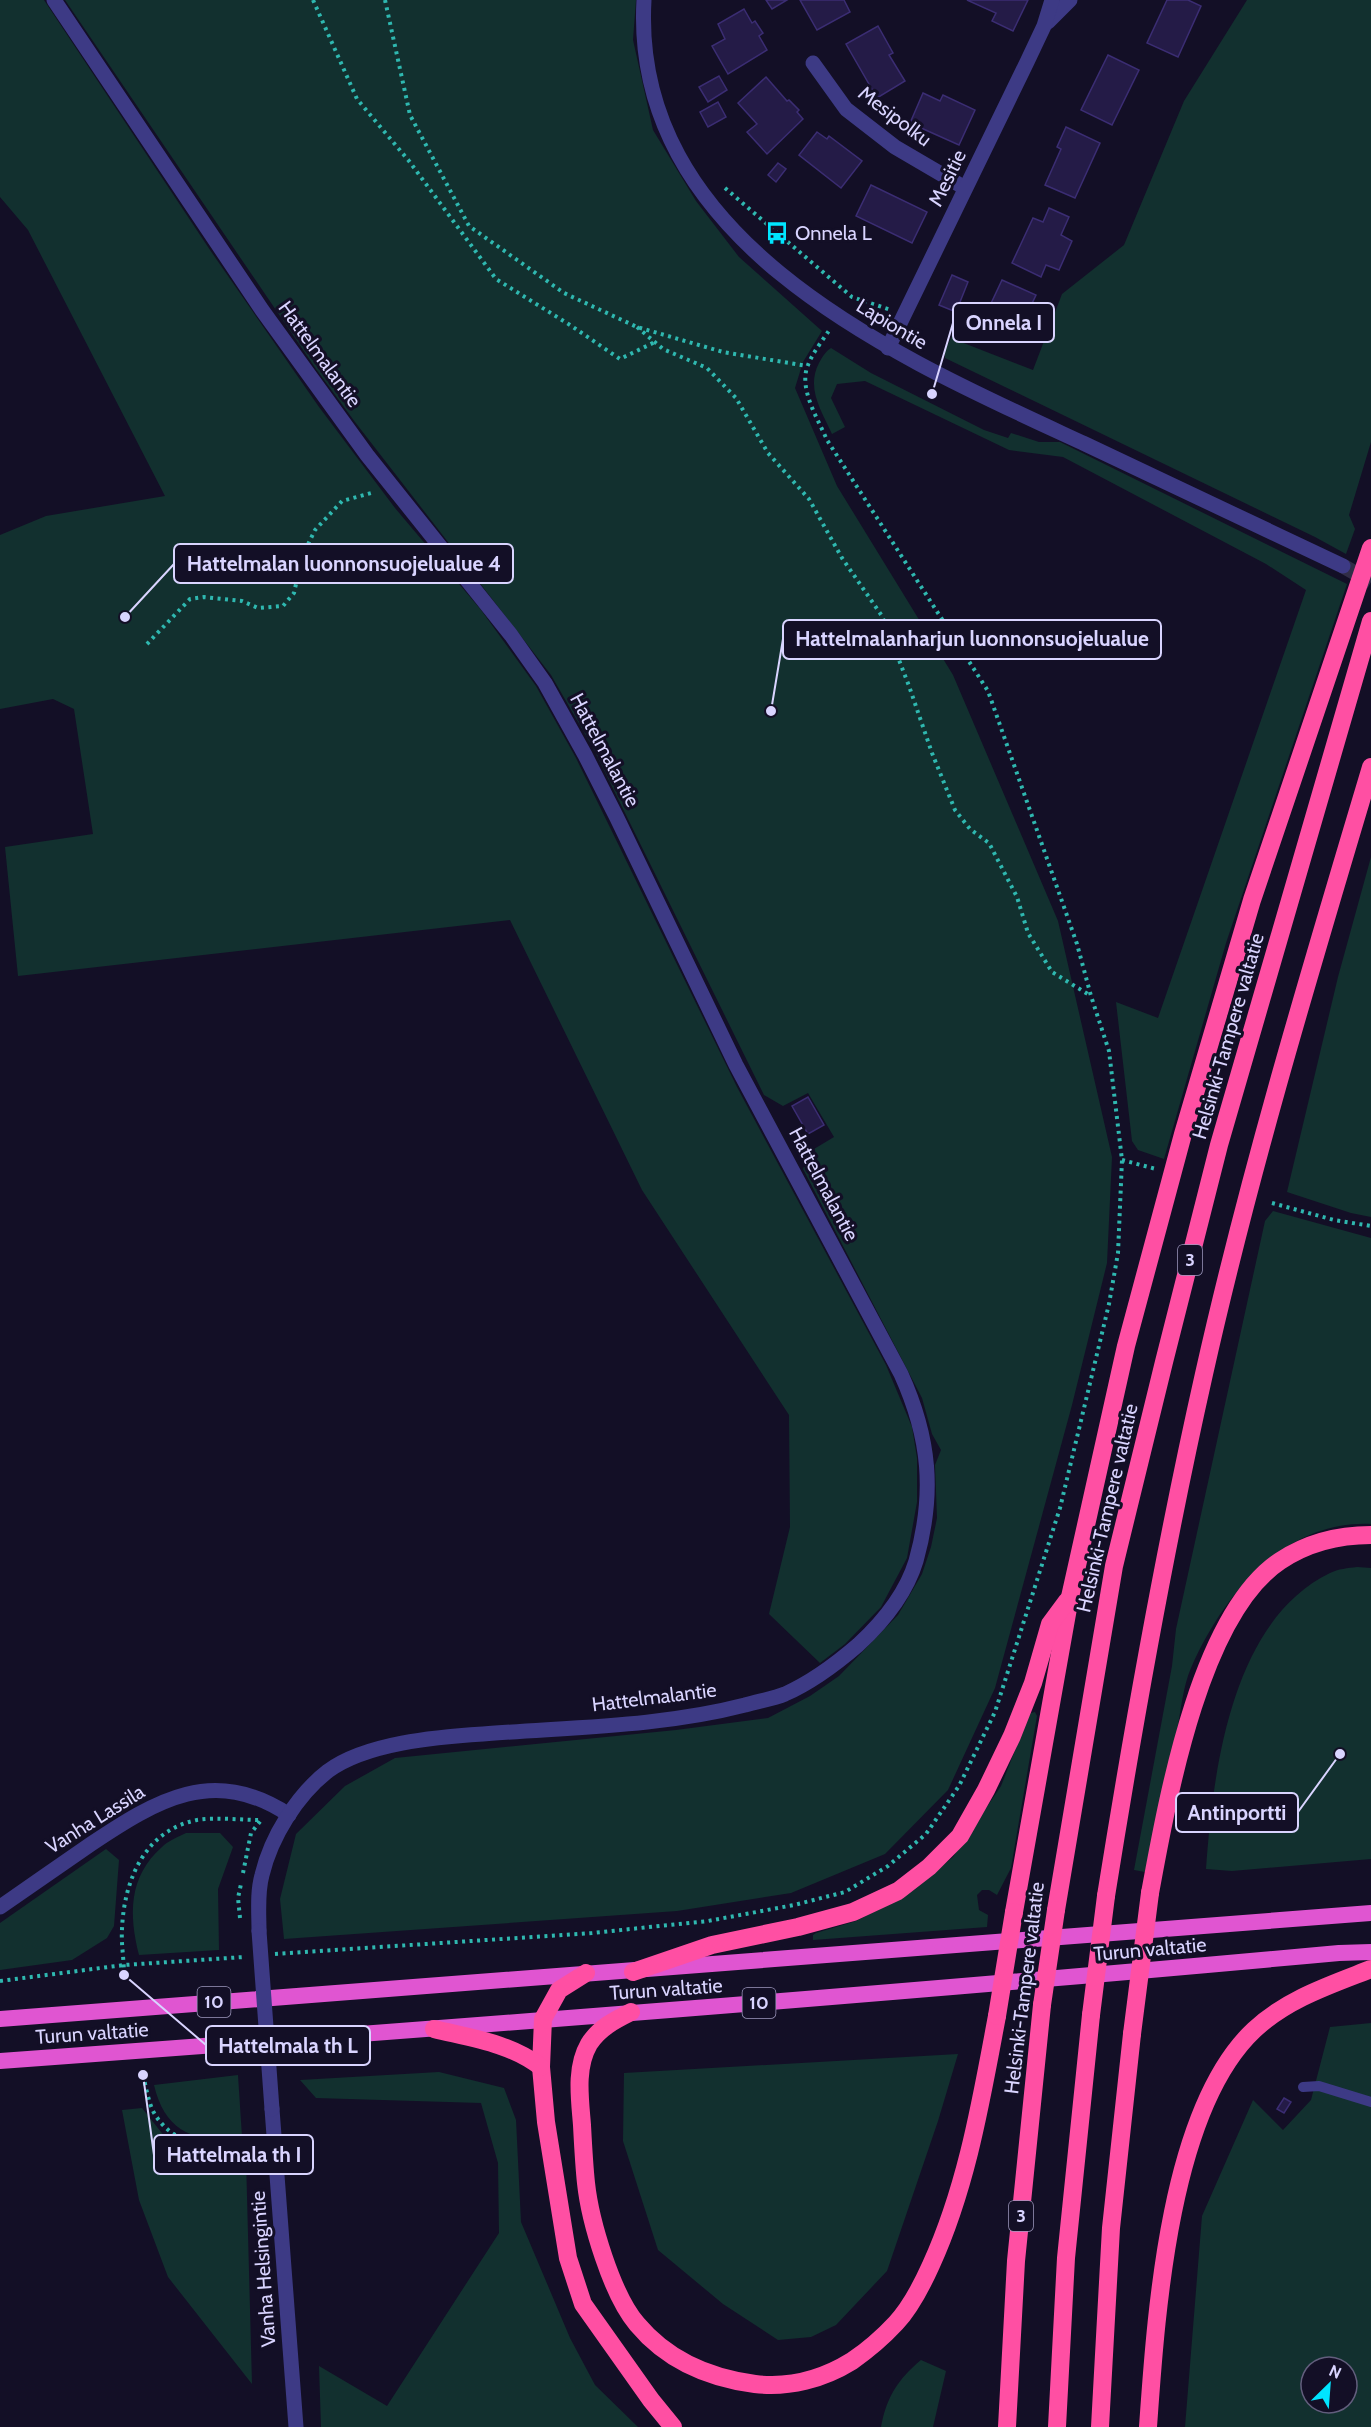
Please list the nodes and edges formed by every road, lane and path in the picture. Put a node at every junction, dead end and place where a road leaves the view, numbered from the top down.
1 (54, 0) edge
2 (313, 0) edge
3 (385, 0) edge
4 (644, 0) edge
5 (1052, 0) edge
6 (1070, 0) edge
7 (1044, 26) junction
8 (813, 63) dead end
9 (720, 181) dead end
10 (965, 188) junction
11 (852, 297) junction
12 (904, 315) junction
13 (838, 316) junction
14 (636, 327) junction
15 (655, 342) junction
16 (888, 348) junction
17 (807, 366) junction
18 (393, 487) junction
19 (1371, 548) edge
20 (1343, 566) tunnel mouth
21 (1371, 621) edge
22 (147, 644) dead end
23 (1371, 767) edge
24 (1091, 996) junction
25 (1122, 1160) junction
26 (1160, 1170) dead end
27 (1272, 1203) dead end
28 (1371, 1227) edge
29 (1371, 1535) edge
30 (1070, 1597) junction
31 (289, 1815) junction
32 (261, 1820) dead end
33 (0, 1907) edge
34 (1371, 1913) edge
35 (1371, 1952) edge
36 (264, 1955) dead end
37 (253, 1956) dead end
38 (124, 1965) junction
39 (1371, 1970) edge
40 (633, 1972) junction
41 (586, 1973) junction
42 (124, 1975) dead end
43 (0, 1981) edge
44 (631, 2012) junction
45 (0, 2019) edge
46 (543, 2019) junction
47 (434, 2029) junction
48 (0, 2061) edge
49 (541, 2067) junction
50 (143, 2075) dead end
51 (1303, 2087) dead end
52 (1371, 2102) edge
53 (272, 2109) joint
54 (256, 2149) dead end
55 (296, 2427) edge
56 (673, 2427) edge
57 (1007, 2427) edge
58 (1057, 2427) edge
59 (1100, 2427) edge
60 (1148, 2427) edge

1 - 18 street, Hattelmalantie
2 - 15 path
3 - 14 path
4 - 13 street, Lapiontie
5 - 7 street, Mesitie
6 - 7 street, Mesitie
7 - 10 street, Mesitie
8 - 10 street, Mesipolku
9 - 11 path, Lapiontie
10 - 12 street, Mesitie
11 - 12 path, Lapiontie
11 - 13 path
12 - 16 street, Mesitie
13 - 16 street, Lapiontie
13 - 17 path
14 - 15 path
14 - 17 path
15 - 24 path
16 - 20 street, Lapiontie
17 - 24 path
18 - 22 path
18 - 31 street, Hattelmalantie
19 - 30 highway
21 - 57 highway, Helsinki-Tampere valtatie / 3, bridge
23 - 58 highway, 3, bridge
24 - 25 path
25 - 26 path
25 - 36 path
27 - 28 path
29 - 59 highway, bridge
30 - 40 highway
30 - 44 highway, bridge
31 - 33 street, Vanha Lassila
31 - 53 street, Hattelmalantie, bridge
32 - 38 path
34 - 40 highway, Turun valtatie / 10
35 - 44 highway, Turun valtatie / 10
37 - 38 path
38 - 42 path
38 - 43 path
39 - 60 highway
40 - 41 highway, Turun valtatie / 10
41 - 45 highway, Turun valtatie / 10
41 - 46 highway
44 - 46 highway, Turun valtatie / 10
46 - 47 highway, Turun valtatie / 10
46 - 49 highway
47 - 48 highway, Turun valtatie / 10
47 - 49 highway
49 - 56 highway
50 - 54 path
51 - 52 lane
53 - 55 street, Vanha Helsingintie

